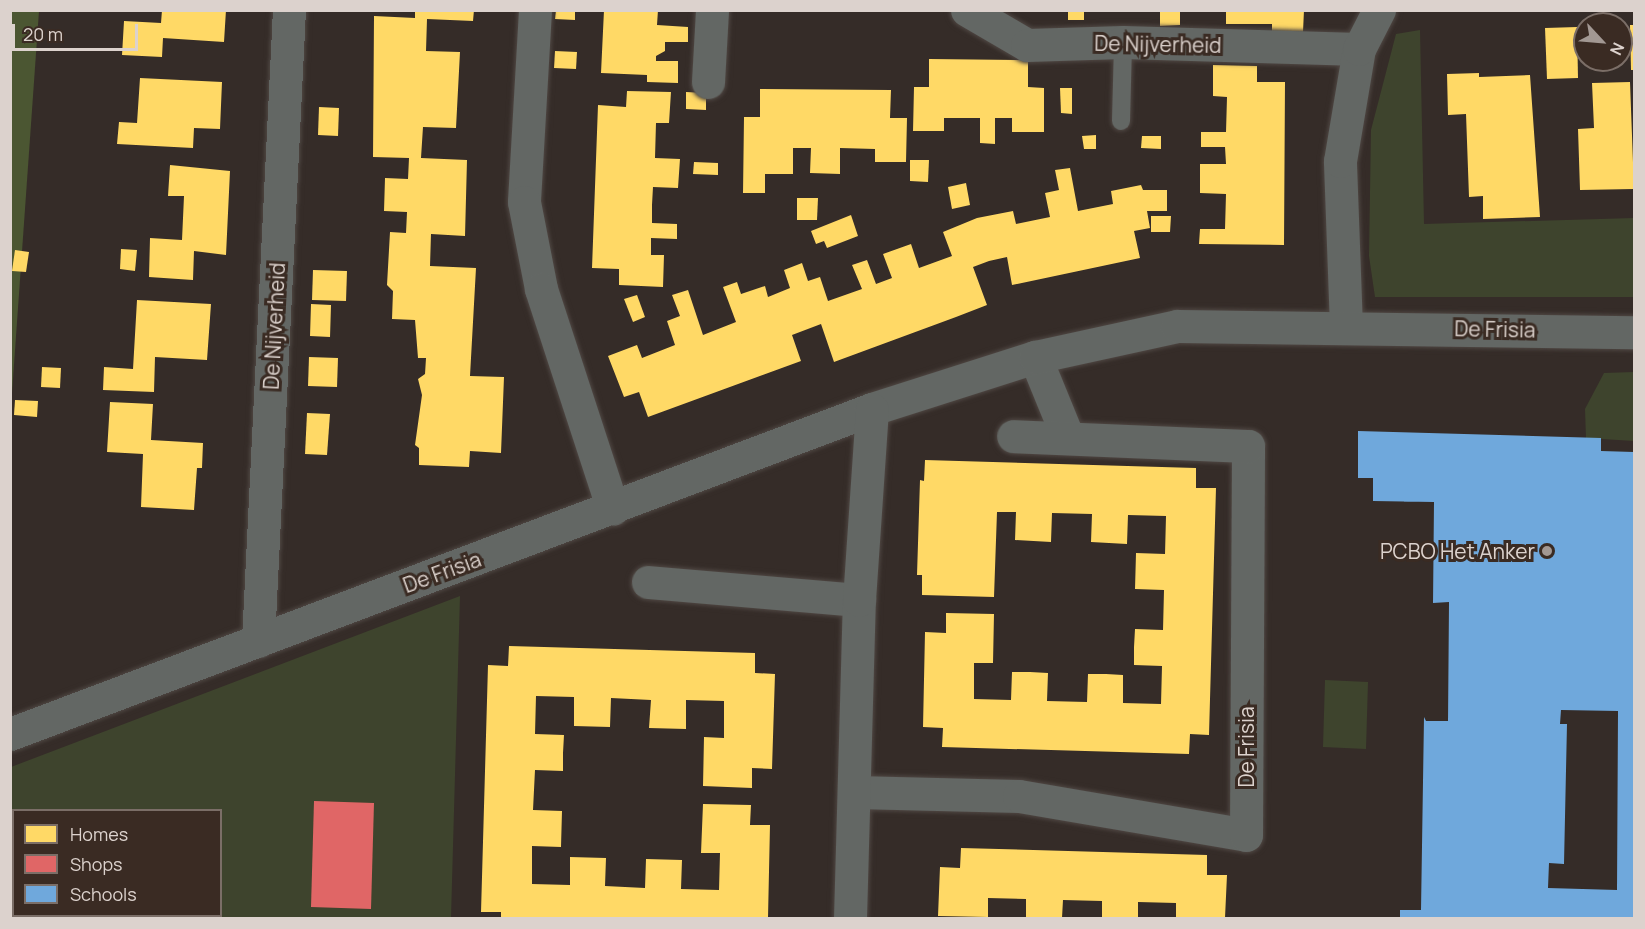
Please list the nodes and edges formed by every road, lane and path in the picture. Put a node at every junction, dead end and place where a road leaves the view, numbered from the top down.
1 (289, 10) edge
2 (535, 10) edge
3 (712, 10) edge
4 (967, 10) edge
5 (1379, 10) edge
6 (1123, 42) junction
7 (1359, 49) junction
8 (708, 82) dead end
9 (1121, 121) dead end
10 (1346, 327) junction
11 (1635, 332) edge
12 (1035, 357) junction
13 (872, 409) junction
14 (1013, 436) dead end
15 (1068, 438) junction
16 (614, 509) junction
17 (648, 582) dead end
18 (859, 600) junction
19 (258, 640) junction
20 (10, 734) edge
21 (855, 792) junction
22 (850, 918) edge

1 - 19 street, De Nijverheid
2 - 16 street
3 - 8 street
4 - 6 street, De Nijverheid
5 - 7 street
6 - 7 street, De Nijverheid
6 - 9 lane
7 - 10 street
10 - 11 street, De Frisia
10 - 12 street, De Frisia
12 - 13 street, De Frisia
12 - 15 street
13 - 16 street, De Frisia
13 - 18 street
14 - 15 street, De Frisia
15 - 21 street, De Frisia
16 - 19 street, De Frisia
17 - 18 street
18 - 21 street
19 - 20 street, De Frisia
21 - 22 street

